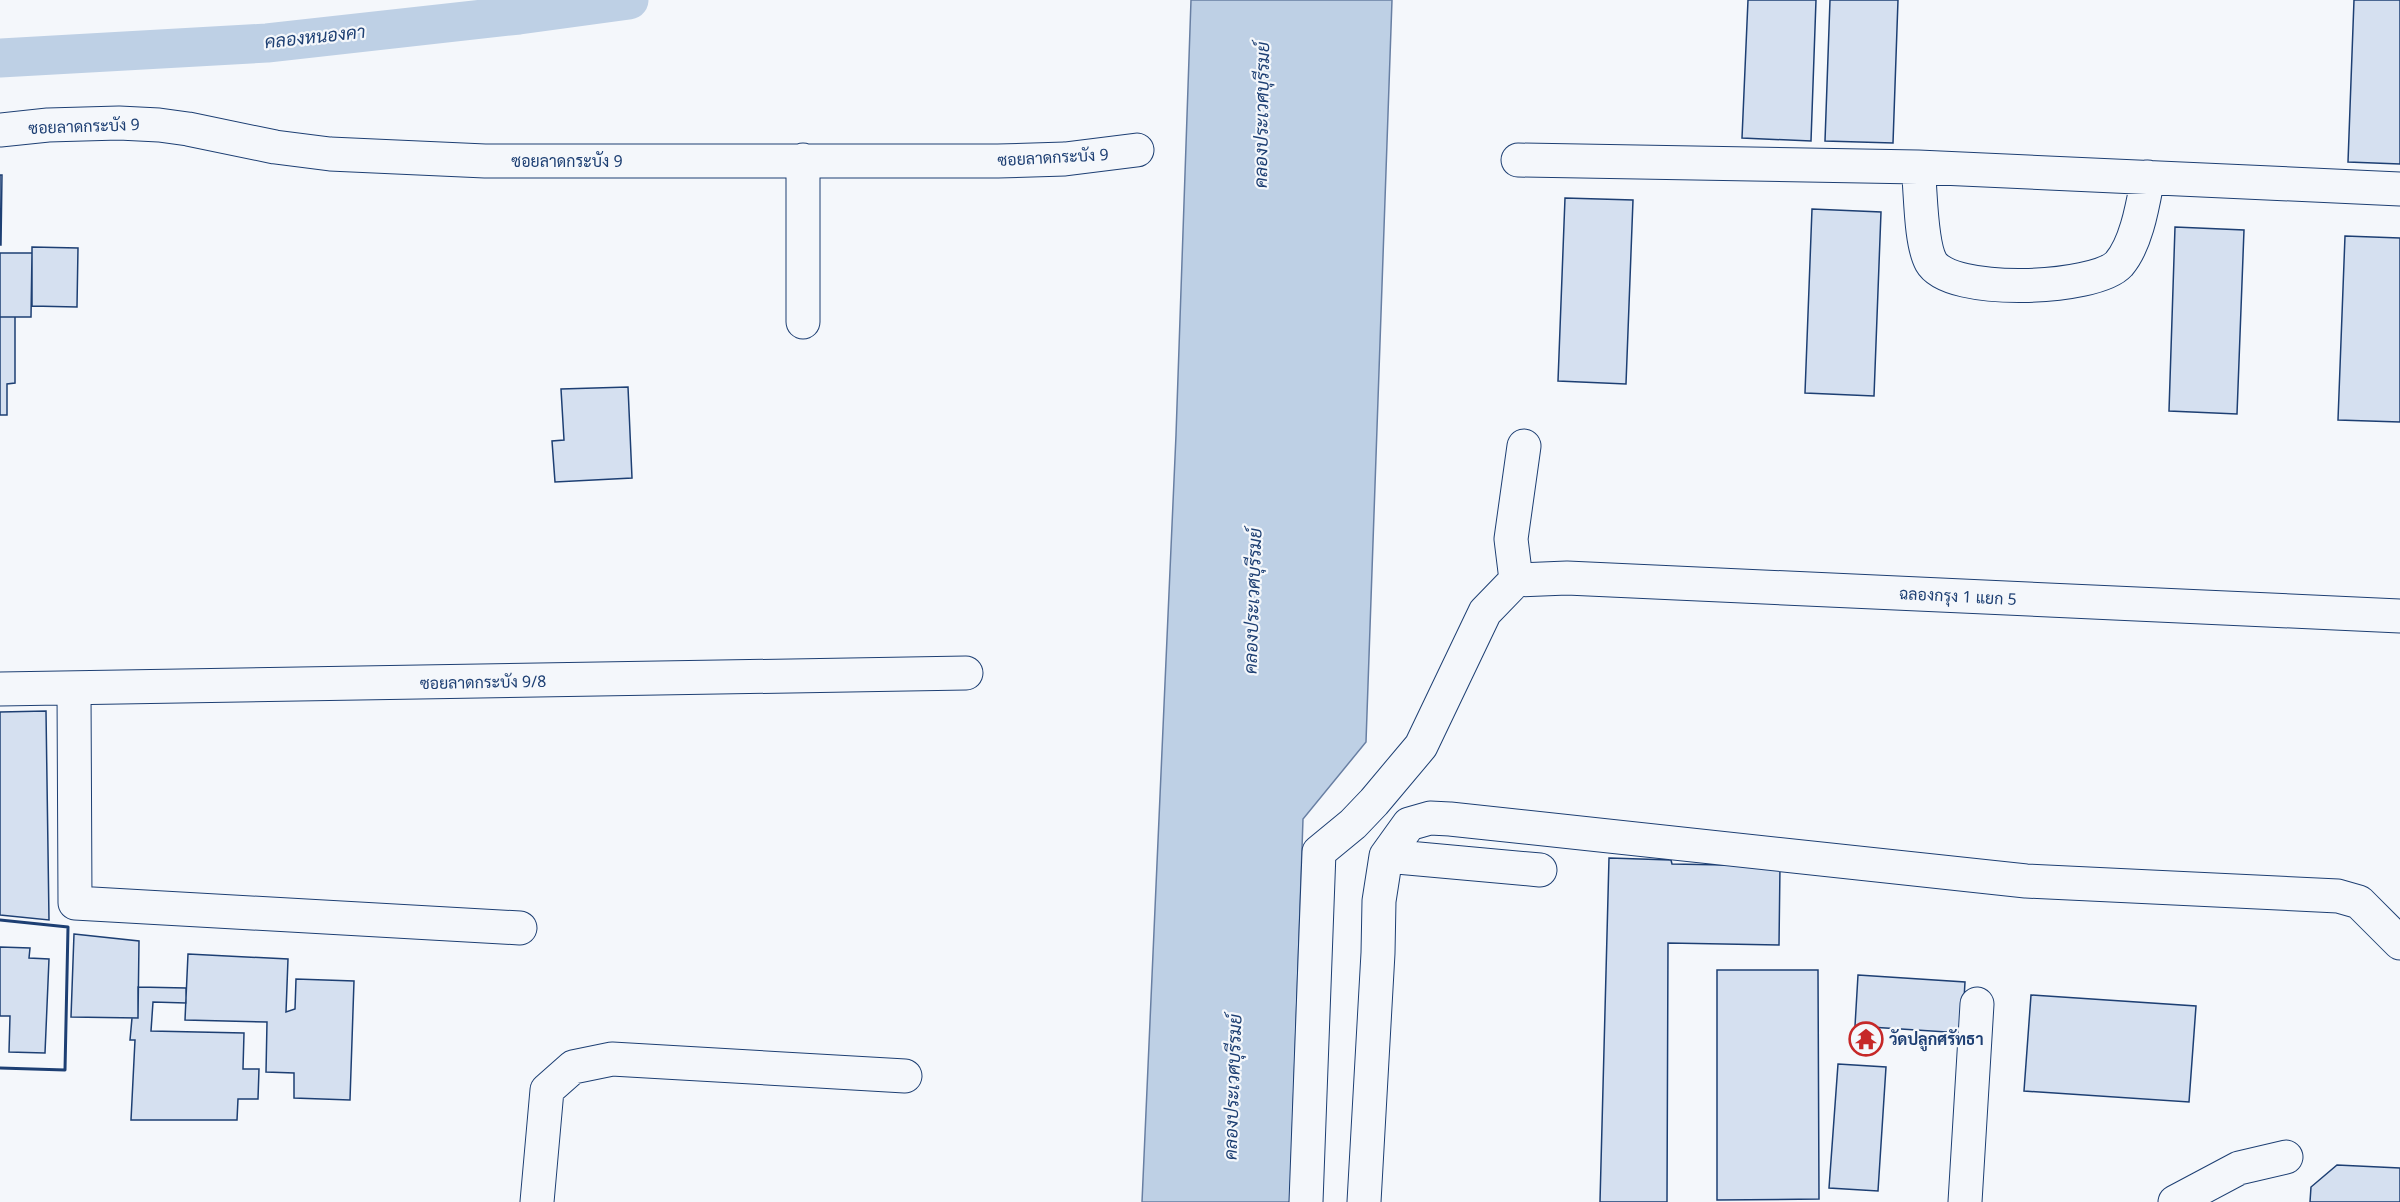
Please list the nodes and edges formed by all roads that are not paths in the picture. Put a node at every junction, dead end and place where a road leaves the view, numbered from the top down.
1 (0, 130) edge
2 (1137, 150) dead end
3 (803, 160) junction
4 (1518, 160) dead end
5 (1918, 167) junction
6 (2148, 177) junction
7 (2400, 189) edge
8 (803, 322) dead end
9 (1524, 446) dead end
10 (1516, 580) junction
11 (2400, 616) edge
12 (966, 673) dead end
13 (74, 689) junction
14 (0, 690) edge
15 (1386, 856) junction
16 (1540, 870) dead end
17 (520, 928) dead end
18 (2400, 943) edge
19 (1977, 1004) dead end
20 (905, 1076) dead end
21 (2286, 1157) dead end
22 (537, 1202) edge
23 (1306, 1202) edge
24 (1364, 1202) edge
25 (1965, 1202) edge
26 (2175, 1202) edge

1 - 3 street, ซอยลาดกระบัง 9
2 - 3 street, ซอยลาดกระบัง 9
3 - 8 street
4 - 5 street
5 - 6 street
5 - 6 street
6 - 7 street
9 - 10 street
10 - 11 street, ฉลองกรุง 1 แยก 5
10 - 23 street
12 - 13 street, ซอยลาดกระบัง 9/8
13 - 14 street, ซอยลาดกระบัง 9/8
13 - 17 street
15 - 16 street
15 - 18 street
15 - 24 street
19 - 25 street
20 - 22 street
21 - 26 street

